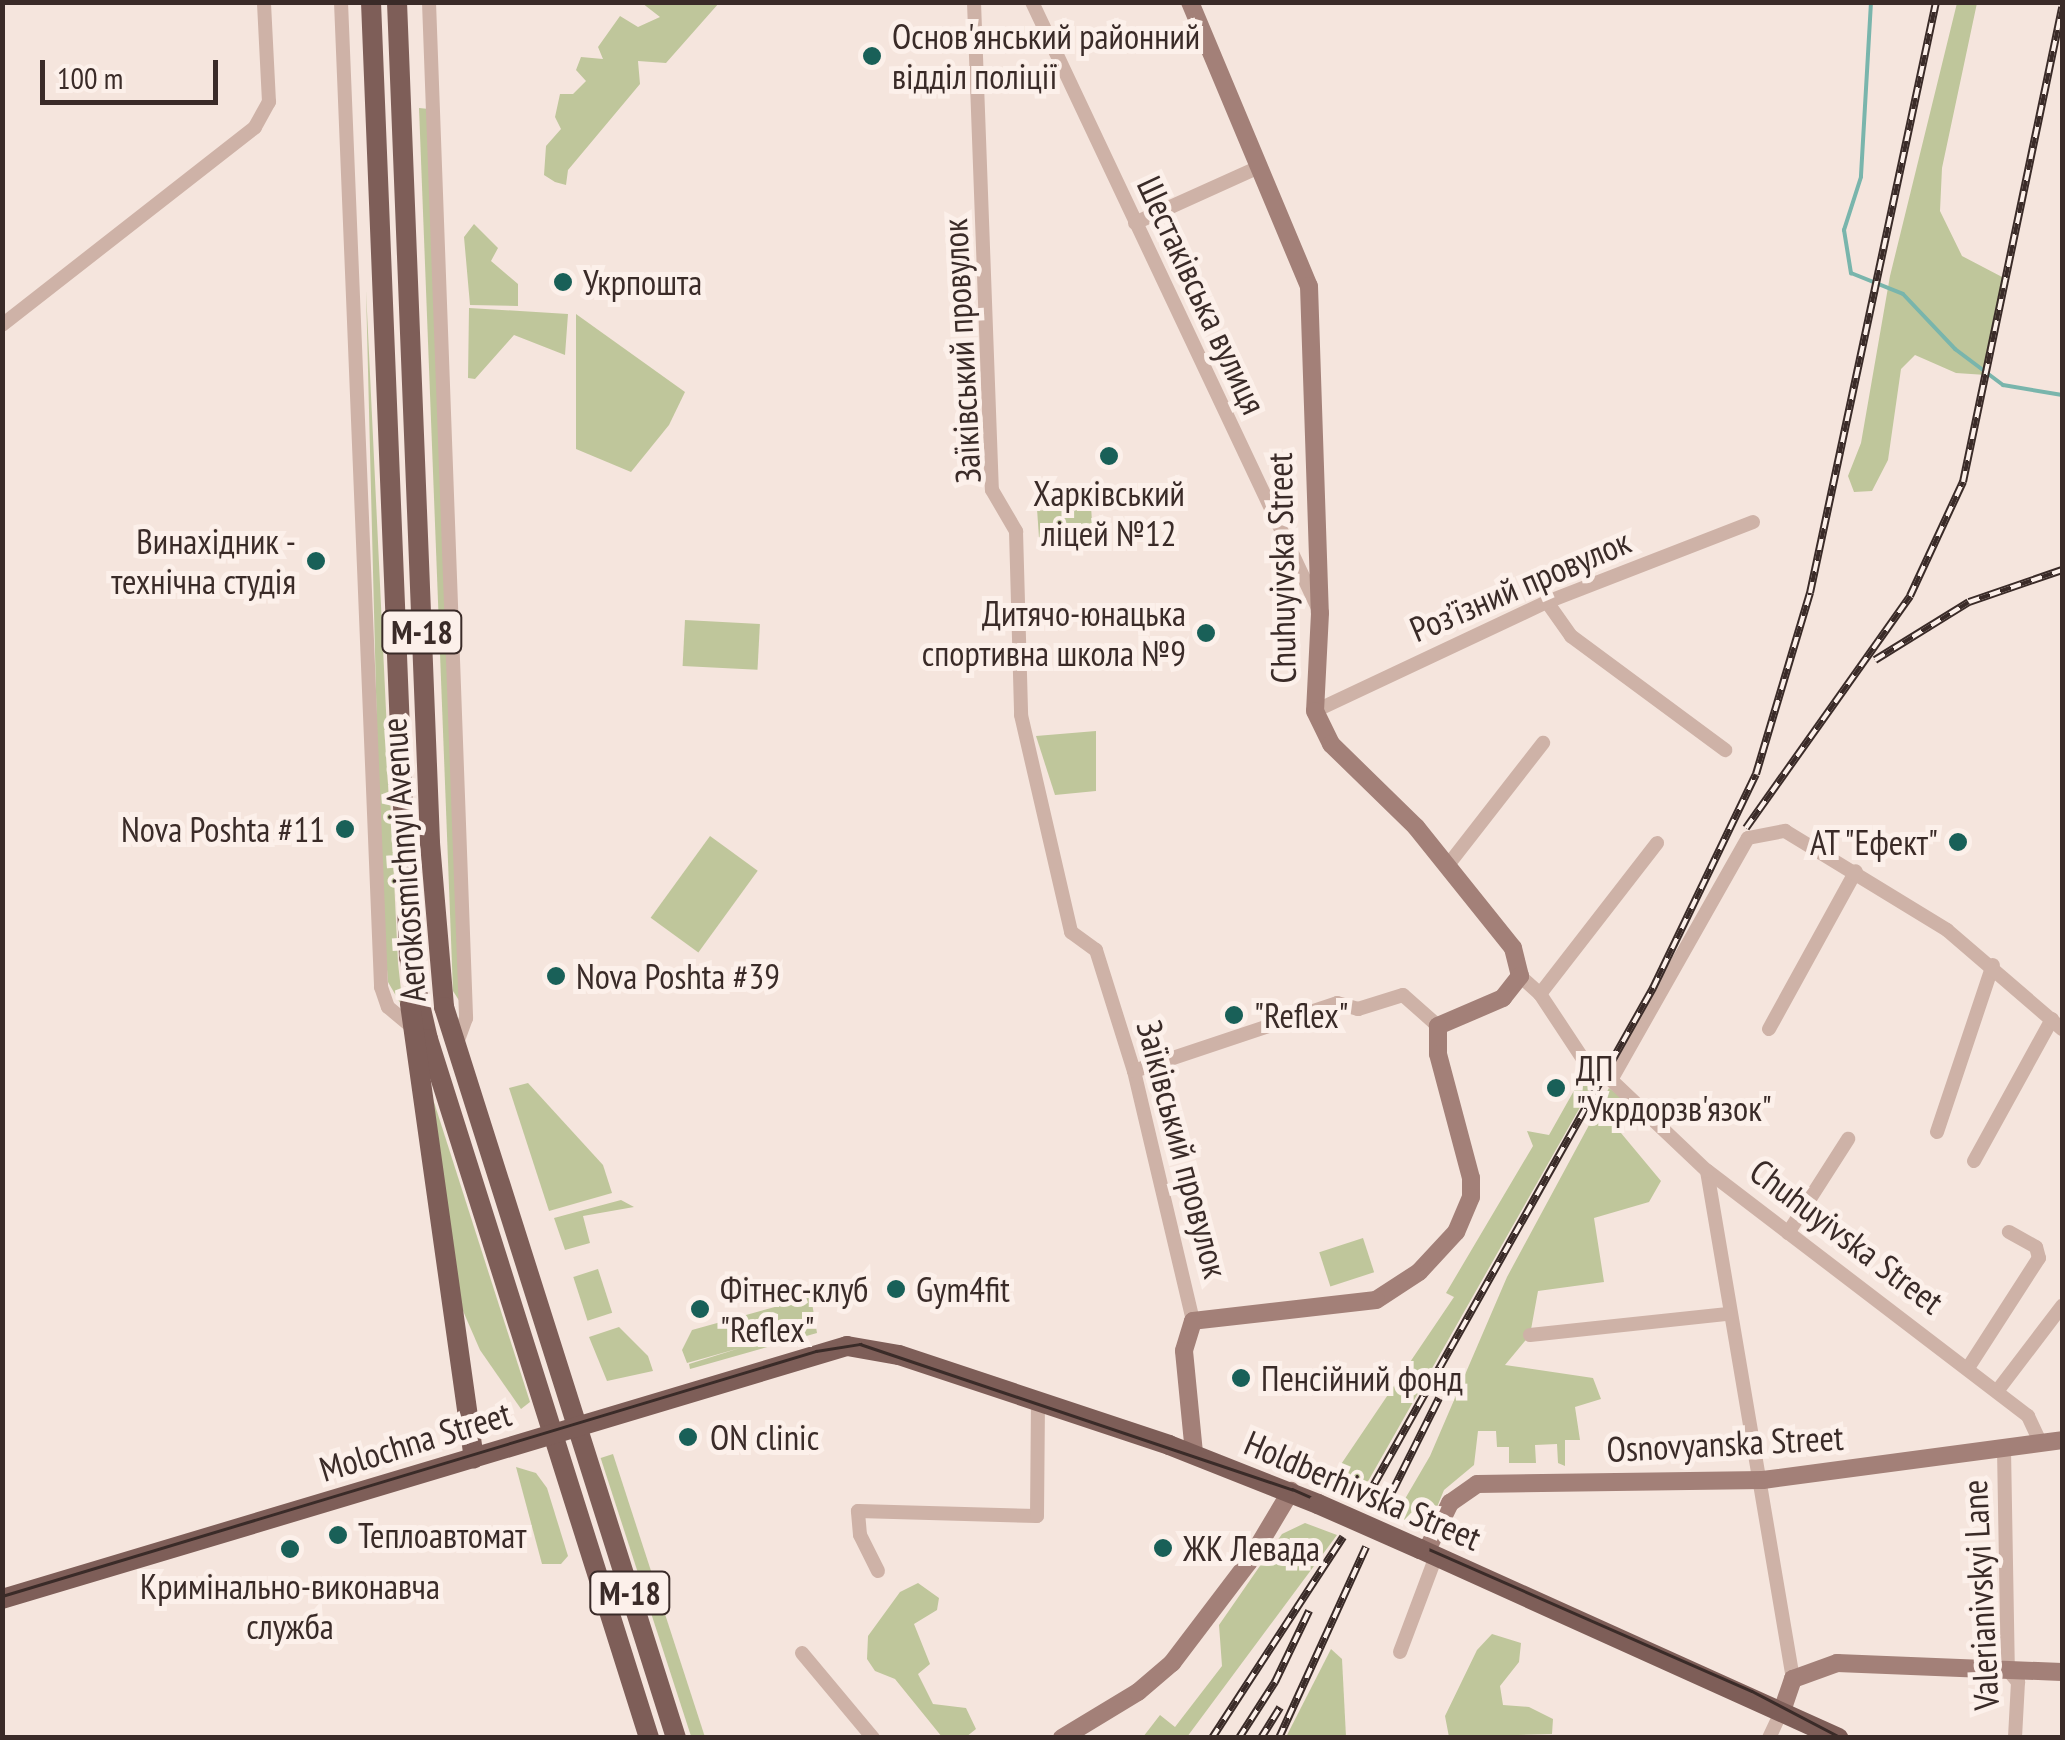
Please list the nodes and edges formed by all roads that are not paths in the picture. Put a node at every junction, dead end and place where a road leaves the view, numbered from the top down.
1 (264, 2) edge
2 (341, 2) edge
3 (372, 2) edge
4 (397, 2) edge
5 (429, 2) edge
6 (974, 2) edge
7 (1032, 2) edge
8 (1190, 2) edge
9 (1258, 168) junction
10 (1135, 223) junction
11 (2, 325) edge
12 (1752, 522) dead end
13 (1547, 602) junction
14 (1320, 613) junction
15 (1315, 711) junction
16 (1543, 743) dead end
17 (1724, 750) dead end
18 (1658, 843) dead end
19 (1448, 865) junction
20 (1856, 871) junction
21 (409, 957) junction
22 (1993, 965) junction
23 (1520, 976) junction
24 (1540, 994) junction
25 (2057, 1024) edge
26 (1438, 1026) junction
27 (410, 1027) junction
28 (1770, 1029) dead end
29 (428, 1039) junction
30 (454, 1050) junction
31 (1584, 1059) dead end
32 (1134, 1071) junction
33 (449, 1102) junction
34 (422, 1114) junction
35 (1938, 1132) dead end
36 (1848, 1139) dead end
37 (1974, 1161) dead end
38 (1707, 1170) junction
39 (2009, 1232) dead end
40 (1788, 1233) junction
41 (2062, 1306) edge
42 (1728, 1314) junction
43 (1193, 1321) junction
44 (1530, 1335) dead end
45 (847, 1346) joint
46 (1968, 1368) junction
47 (1998, 1390) junction
48 (1038, 1401) junction
49 (576, 1426) junction
50 (551, 1434) junction
51 (2062, 1440) edge
52 (2040, 1444) junction
53 (2004, 1449) junction
54 (1194, 1453) junction
55 (474, 1459) junction
56 (1764, 1480) junction
57 (1291, 1491) junction
58 (1427, 1553) junction
59 (878, 1571) dead end
60 (2, 1599) edge
61 (1400, 1652) dead end
62 (802, 1653) dead end
63 (2008, 1670) junction
64 (2062, 1672) edge
65 (1793, 1679) junction
66 (1783, 1708) junction
67 (649, 1738) edge
68 (676, 1738) edge
69 (873, 1738) edge
70 (1062, 1738) edge
71 (1770, 1738) edge
72 (1838, 1738) edge
73 (2015, 1738) edge

1 - 11 street
2 - 27 street
3 - 21 main road, Aerokosmichnyi Avenue / М-18
4 - 30 main road, Aerokosmichnyi Avenue / М-18
5 - 30 street
6 - 32 street, Заїківський провулок
7 - 10 street, Шестаківська вулиця
8 - 9 street, Chuhuyivska Street
9 - 10 street
9 - 14 street, Chuhuyivska Street
10 - 14 street, Шестаківська вулиця
12 - 13 street, Роз’їзний провулок
13 - 15 street, Роз’їзний провулок
13 - 17 street
14 - 15 street, Chuhuyivska Street
15 - 19 street, Chuhuyivska Street
16 - 19 street
18 - 24 street
19 - 23 street, Chuhuyivska Street
20 - 22 street
20 - 28 street
20 - 38 street, Chuhuyivska Street
21 - 27 main road
21 - 29 main road, Aerokosmichnyi Avenue / М-18
22 - 25 street
22 - 35 street
23 - 24 street, Chuhuyivska Street
23 - 26 street
24 - 31 street, Chuhuyivska Street
25 - 37 street
26 - 32 street
26 - 43 street
27 - 29 street
27 - 34 main road
29 - 33 main road, Aerokosmichnyi Avenue / М-18
30 - 49 main road, Aerokosmichnyi Avenue / М-18
32 - 43 street, Заїківський провулок
33 - 34 main road
33 - 50 main road, Aerokosmichnyi Avenue / М-18
34 - 55 main road
36 - 40 street
38 - 40 street, Chuhuyivska Street
38 - 42 street
39 - 46 street
40 - 46 street, Chuhuyivska Street
41 - 47 street
42 - 44 street
42 - 56 street
43 - 54 street
45 - 48 main road, Holdberhivska Street
45 - 49 main road, Molochna Street
46 - 47 street, Chuhuyivska Street
47 - 52 street, Chuhuyivska Street
48 - 54 main road, Holdberhivska Street
48 - 59 street
49 - 50 main road, Molochna Street
49 - 68 main road, Aerokosmichnyi Avenue / М-18
50 - 55 main road, Molochna Street
50 - 67 main road, Aerokosmichnyi Avenue / М-18
51 - 52 street, Osnovyanska Street
52 - 53 street, Osnovyanska Street
53 - 56 street, Osnovyanska Street
53 - 63 street, Valerianivskyi Lane
54 - 57 main road, Holdberhivska Street
55 - 60 main road, Molochna Street
56 - 58 street, Osnovyanska Street
56 - 65 street
57 - 58 main road, Holdberhivska Street, bridge
57 - 70 street
58 - 61 street
58 - 66 main road, Holdberhivska Street
62 - 69 street
63 - 64 street
63 - 65 street
63 - 73 street, Valerianivskyi Lane
65 - 66 street
66 - 71 street
66 - 72 main road, Holdberhivska Street

